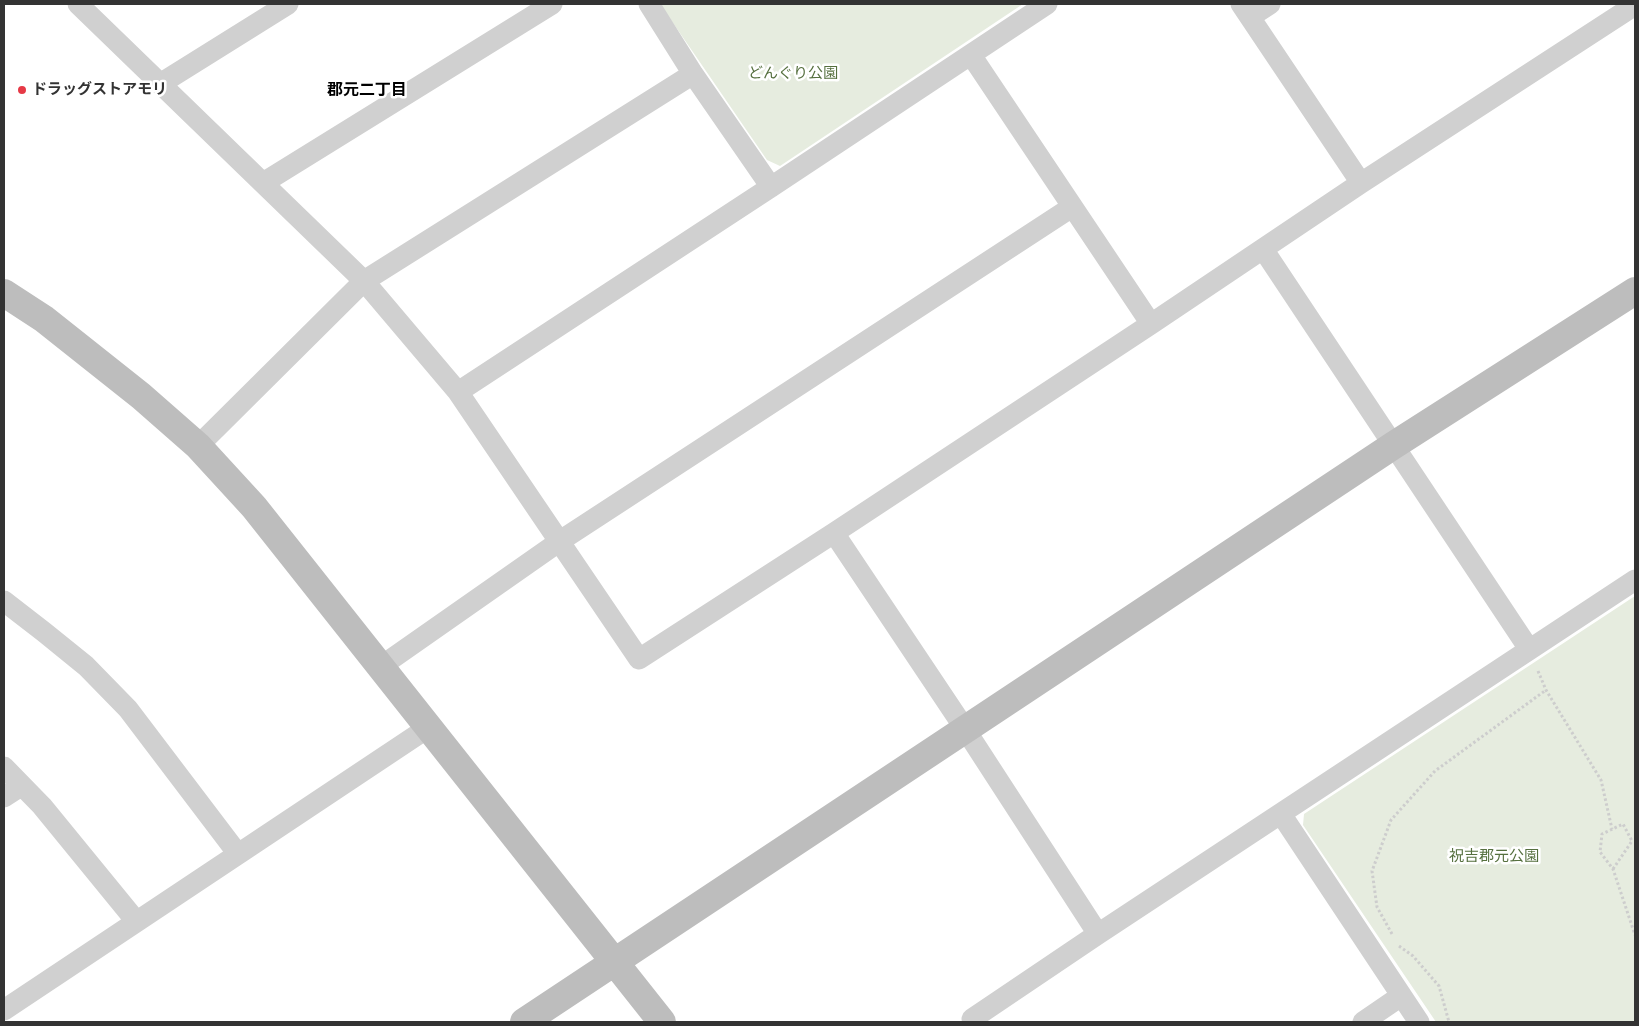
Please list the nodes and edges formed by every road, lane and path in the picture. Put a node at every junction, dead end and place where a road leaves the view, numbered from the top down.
1 (78, 4) edge
2 (288, 4) edge
3 (552, 4) edge
4 (649, 4) edge
5 (1047, 4) edge
6 (1270, 4) edge
7 (1635, 5) edge
8 (1245, 10) edge
9 (971, 55) junction
10 (694, 74) junction
11 (160, 84) junction
12 (264, 183) junction
13 (1361, 183) junction
14 (771, 187) junction
15 (1072, 207) junction
16 (1263, 249) junction
17 (364, 281) junction
18 (1635, 291) edge
19 (7, 302) edge
20 (1151, 324) junction
21 (458, 392) junction
22 (1394, 445) junction
23 (198, 446) junction
24 (834, 533) junction
25 (560, 541) junction
26 (1635, 580) edge
27 (4, 602) edge
28 (1530, 649) junction
29 (380, 667) junction
30 (1546, 690) junction
31 (429, 727) junction
32 (965, 729) junction
33 (4, 768) edge
34 (21, 786) junction
35 (4, 797) edge
36 (1281, 814) junction
37 (1612, 829) junction
38 (238, 854) junction
39 (1612, 869) junction
40 (136, 921) junction
41 (1098, 934) junction
42 (1635, 935) edge
43 (1394, 937) dead end
44 (1398, 945) dead end
45 (614, 963) junction
46 (1402, 996) junction
47 (4, 1010) edge
48 (524, 1022) edge
49 (662, 1022) edge
50 (974, 1022) edge
51 (1363, 1022) edge
52 (1419, 1022) edge
53 (1449, 1022) edge

1 - 11 street
2 - 11 street
3 - 12 street
4 - 10 street
5 - 9 street
6 - 8 street
7 - 13 street
8 - 13 street
9 - 14 street
9 - 15 street
10 - 14 street
10 - 17 street
11 - 12 street
12 - 17 street
13 - 16 street
14 - 21 street
15 - 20 street
15 - 25 street
16 - 20 street
16 - 22 street
17 - 21 street
17 - 23 street
18 - 22 street
19 - 23 street
20 - 24 street
21 - 25 street
22 - 28 street
22 - 32 street
23 - 29 street
24 - 25 street
24 - 32 street
25 - 29 street
26 - 28 street
27 - 38 street
28 - 30 path
28 - 36 street
29 - 31 street
30 - 37 path
30 - 43 path
31 - 38 street
31 - 45 street
32 - 41 street
32 - 45 street
33 - 34 street
34 - 35 street
34 - 40 street
36 - 41 street
36 - 46 street
37 - 39 path
37 - 39 path
38 - 40 street
39 - 42 path
40 - 47 street
41 - 50 street
44 - 53 path
45 - 48 street
45 - 49 street
46 - 51 street
46 - 52 street

